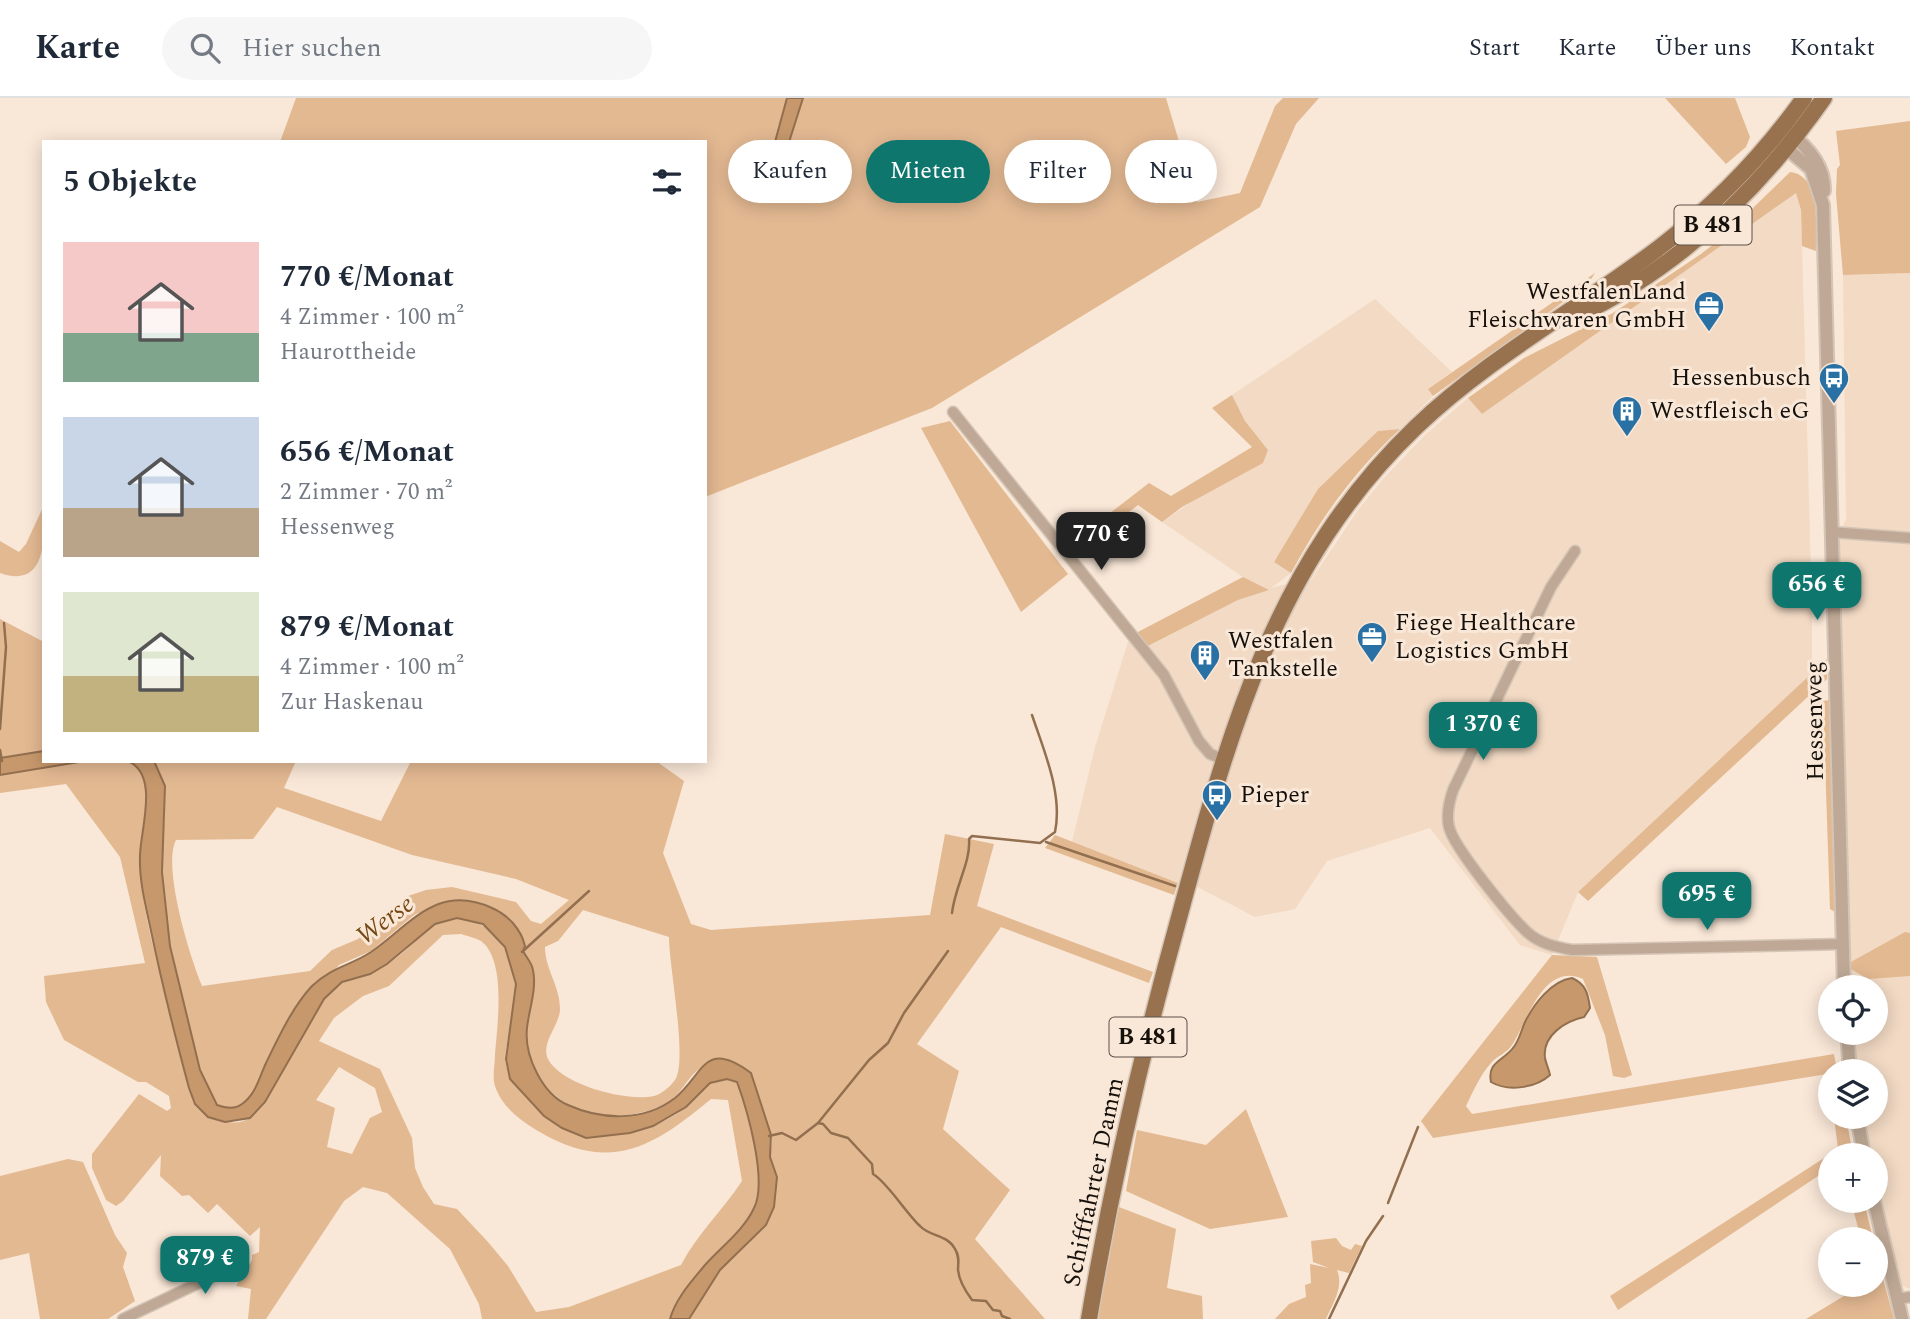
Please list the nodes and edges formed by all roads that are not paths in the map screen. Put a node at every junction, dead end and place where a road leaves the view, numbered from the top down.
1 (1804, 98) edge
2 (1824, 98) edge
3 (1784, 138) junction
4 (953, 412) dead end
5 (1832, 532) junction
6 (1910, 538) edge
7 (1575, 551) dead end
8 (1223, 759) junction
9 (1842, 944) junction
10 (1843, 975) edge
11 (1878, 1213) edge
12 (222, 1272) dead end
13 (1904, 1298) edge
14 (123, 1319) edge
15 (1089, 1319) edge
16 (1902, 1319) edge

1 - 3 main road, Schifffahrter Damm / B 481
2 - 3 main road, Schifffahrter Damm / B 481
3 - 5 street, Hessenweg
3 - 8 main road, Schifffahrter Damm / B 481
4 - 8 street
5 - 6 street
5 - 9 street, Hessenweg
7 - 9 street
8 - 15 main road, Schifffahrter Damm / B 481
9 - 10 street, Hessenweg
11 - 13 street
12 - 14 street
13 - 16 street

